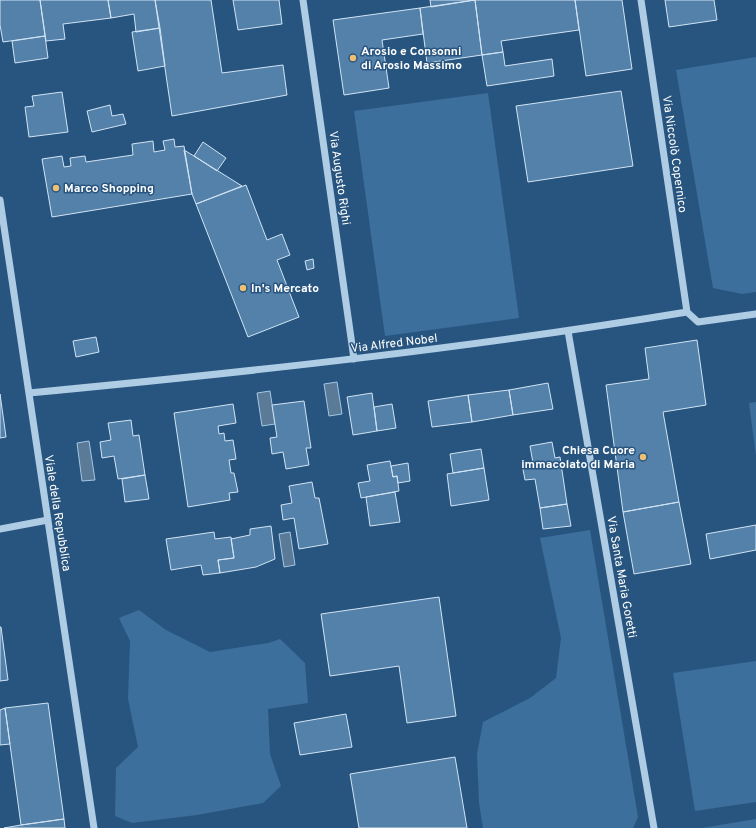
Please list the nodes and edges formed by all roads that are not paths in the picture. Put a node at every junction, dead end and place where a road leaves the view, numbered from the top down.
1 (303, 0) edge
2 (642, 0) edge
3 (0, 200) edge
4 (687, 312) junction
5 (756, 314) edge
6 (568, 331) junction
7 (354, 359) junction
8 (29, 393) junction
9 (48, 520) junction
10 (0, 529) edge
11 (654, 827) edge
12 (94, 828) edge

1 - 7 street, Via Augusto Righi
2 - 4 street, Via Niccolò Copernico
3 - 8 street, Viale della Repubblica
4 - 5 street
4 - 6 street, Via Alfred Nobel
6 - 7 street, Via Alfred Nobel
6 - 11 street, Via Santa Maria Goretti
7 - 8 street, Via Alfred Nobel
8 - 9 street, Viale della Repubblica
9 - 10 street
9 - 12 street, Viale della Repubblica

